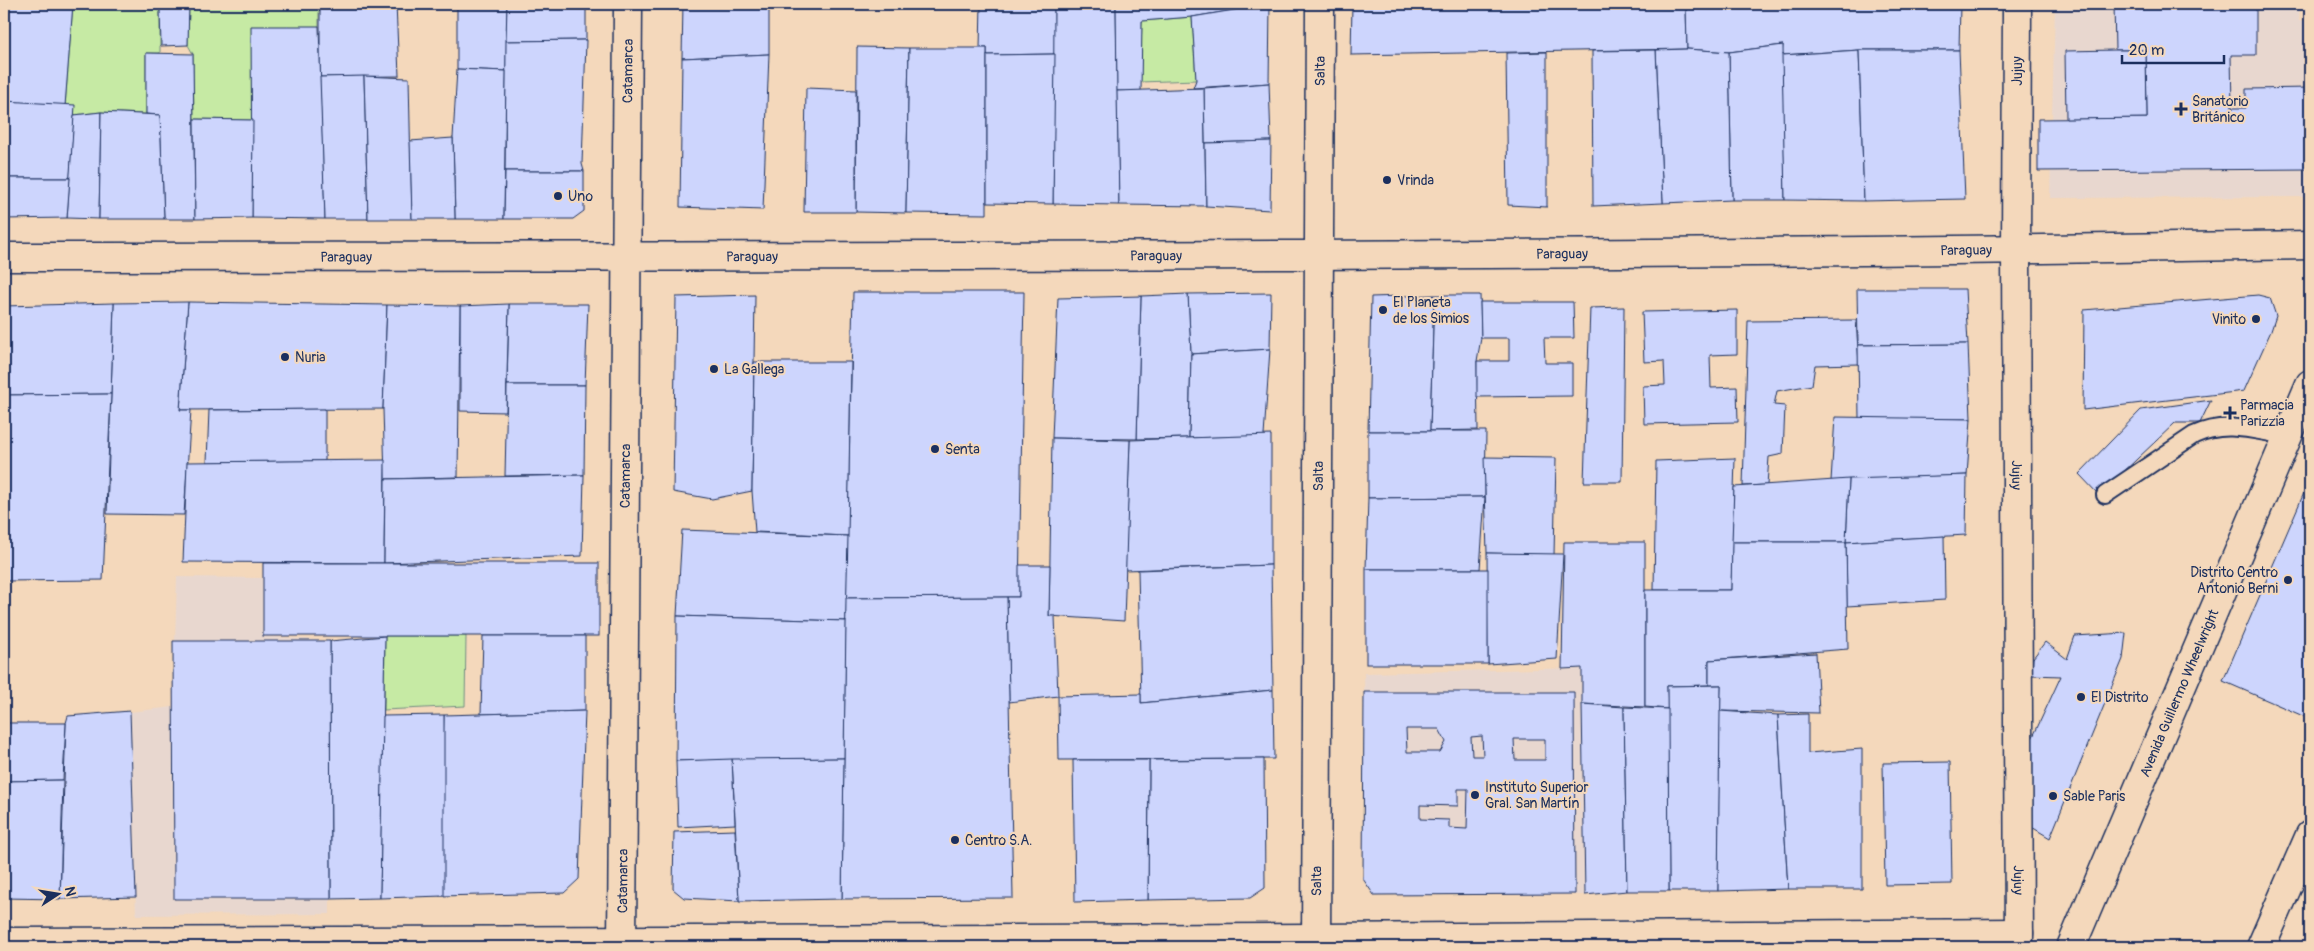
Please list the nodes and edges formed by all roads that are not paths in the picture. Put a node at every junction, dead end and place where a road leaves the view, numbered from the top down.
1 (628, 4) edge
2 (1320, 4) edge
3 (2017, 4) edge
4 (2310, 245) edge
5 (2016, 250) junction
6 (1319, 255) junction
7 (627, 256) junction
8 (4, 257) edge
9 (2310, 384) edge
10 (2288, 436) junction
11 (2105, 495) dead end
12 (2310, 835) edge
13 (2019, 940) edge
14 (4, 942) edge
15 (622, 943) edge
16 (1316, 943) edge
17 (516, 944) edge
18 (2071, 947) edge
19 (2261, 947) edge

1 - 7 street, Catamarca
2 - 6 street, Salta
3 - 5 street, Jujuy
4 - 5 street, Paraguay
5 - 6 street, Paraguay
5 - 13 street, Jujuy
6 - 7 street, Paraguay
6 - 16 street, Salta
7 - 8 street, Paraguay
7 - 15 street, Catamarca
9 - 10 street, Avenida Guillermo Wheelwright
10 - 11 lane
10 - 18 street, Avenida Guillermo Wheelwright
12 - 19 street
13 - 16 street
14 - 17 street
15 - 16 street
15 - 17 street

